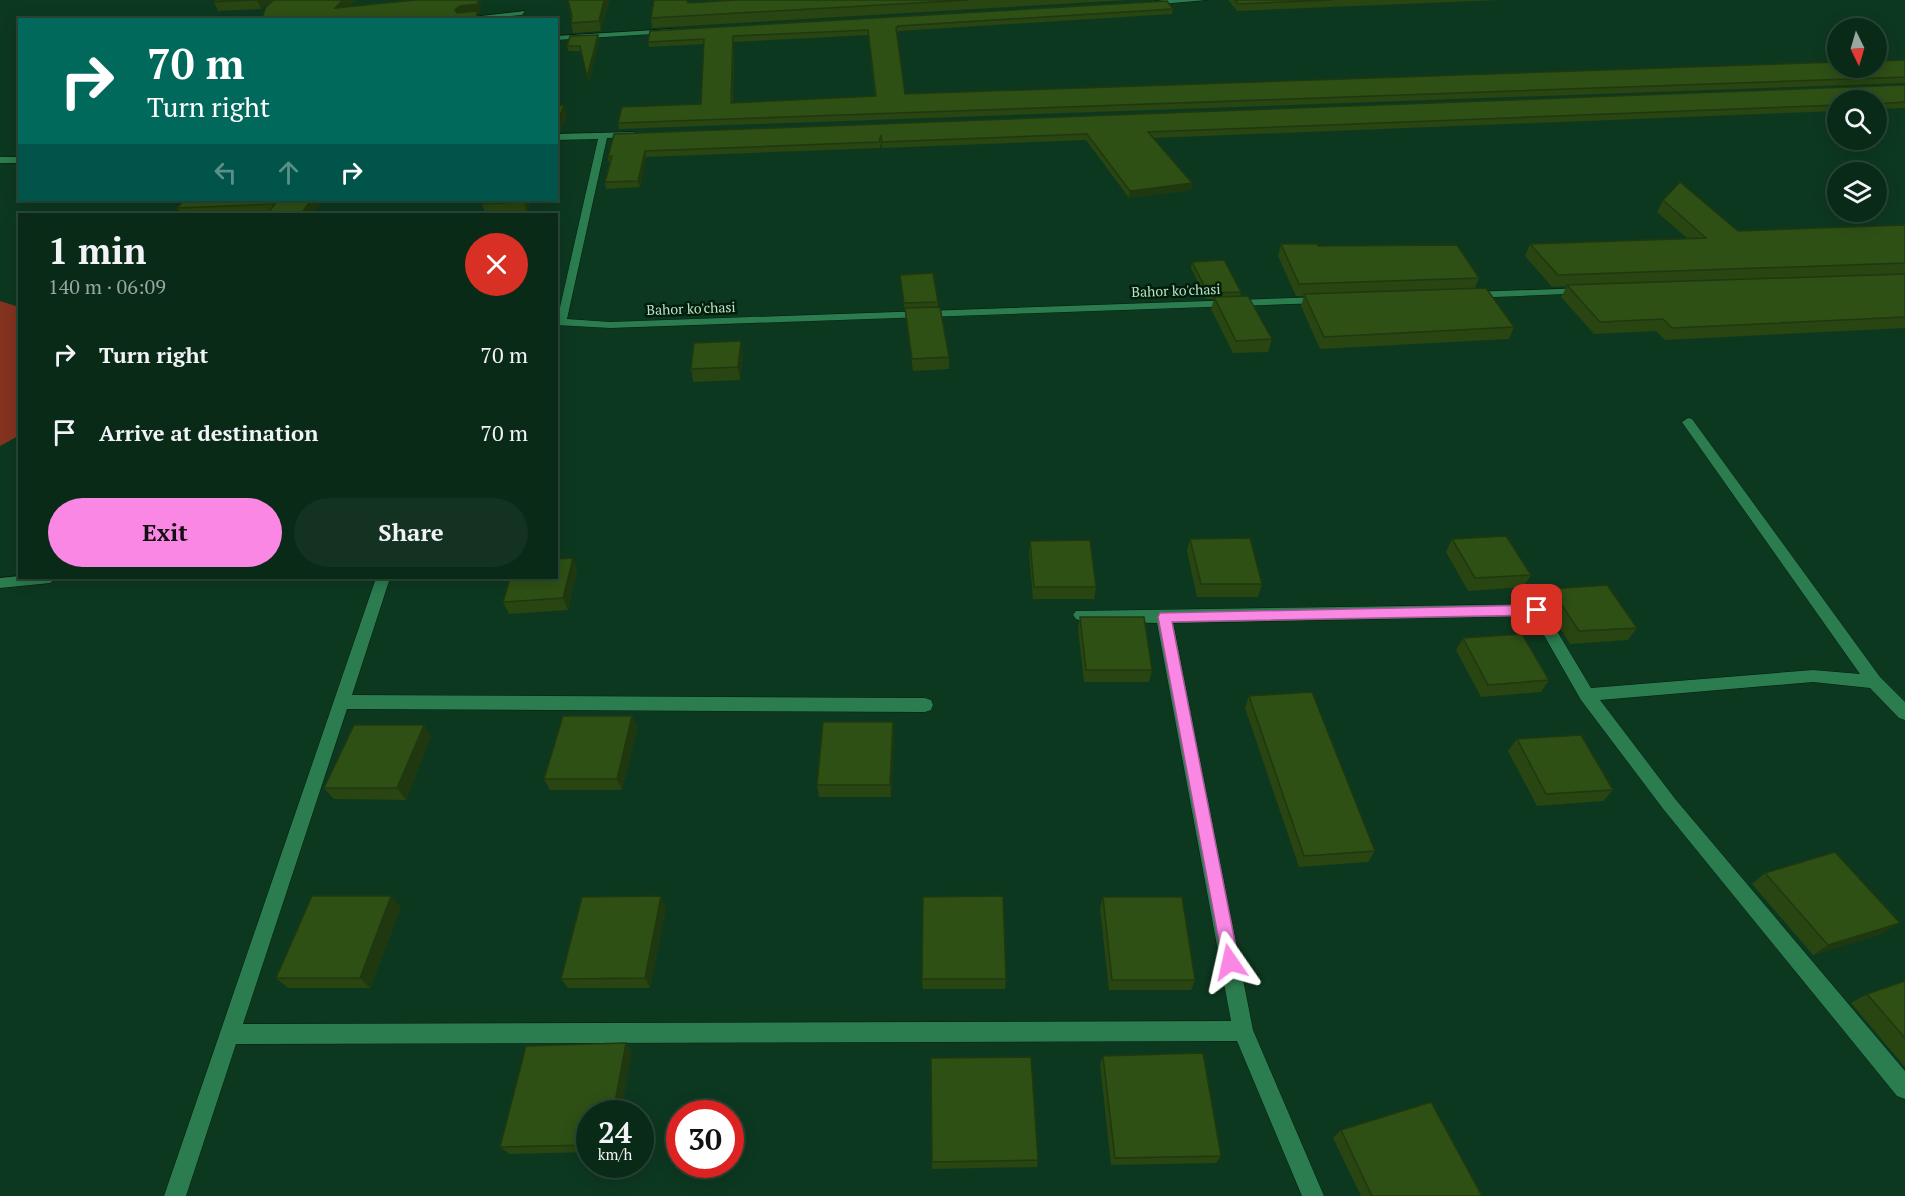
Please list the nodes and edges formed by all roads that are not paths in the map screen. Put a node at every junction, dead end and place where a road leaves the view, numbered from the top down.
1 (1203, 0) edge
2 (1144, 3) edge
3 (522, 13) edge
4 (481, 18) edge
5 (675, 31) edge
6 (558, 38) edge
7 (639, 135) edge
8 (603, 136) junction
9 (558, 137) edge
10 (18, 159) edge
11 (0, 160) edge
12 (1595, 291) edge
13 (1453, 296) edge
14 (1334, 300) edge
15 (559, 322) edge
16 (1688, 422) dead end
17 (38, 579) edge
18 (383, 579) edge
19 (0, 582) edge
20 (1081, 615) edge
21 (1164, 617) junction
22 (1874, 682) junction
23 (1587, 695) junction
24 (341, 702) junction
25 (925, 705) dead end
26 (1905, 713) edge
27 (1243, 1031) junction
28 (230, 1034) junction
29 (1905, 1088) edge
30 (175, 1196) edge
31 (1313, 1196) edge

1 - 2 street
3 - 4 street
5 - 6 street
7 - 8 street
8 - 9 street
8 - 15 street
10 - 11 street
12 - 13 street
14 - 15 street, Bahor ko'chasi
16 - 22 street
17 - 19 street
18 - 24 street
20 - 21 street
21 - 23 street
21 - 27 street
22 - 23 street
22 - 26 street
23 - 29 street
24 - 25 street
24 - 28 street
27 - 28 street
27 - 31 street
28 - 30 street

